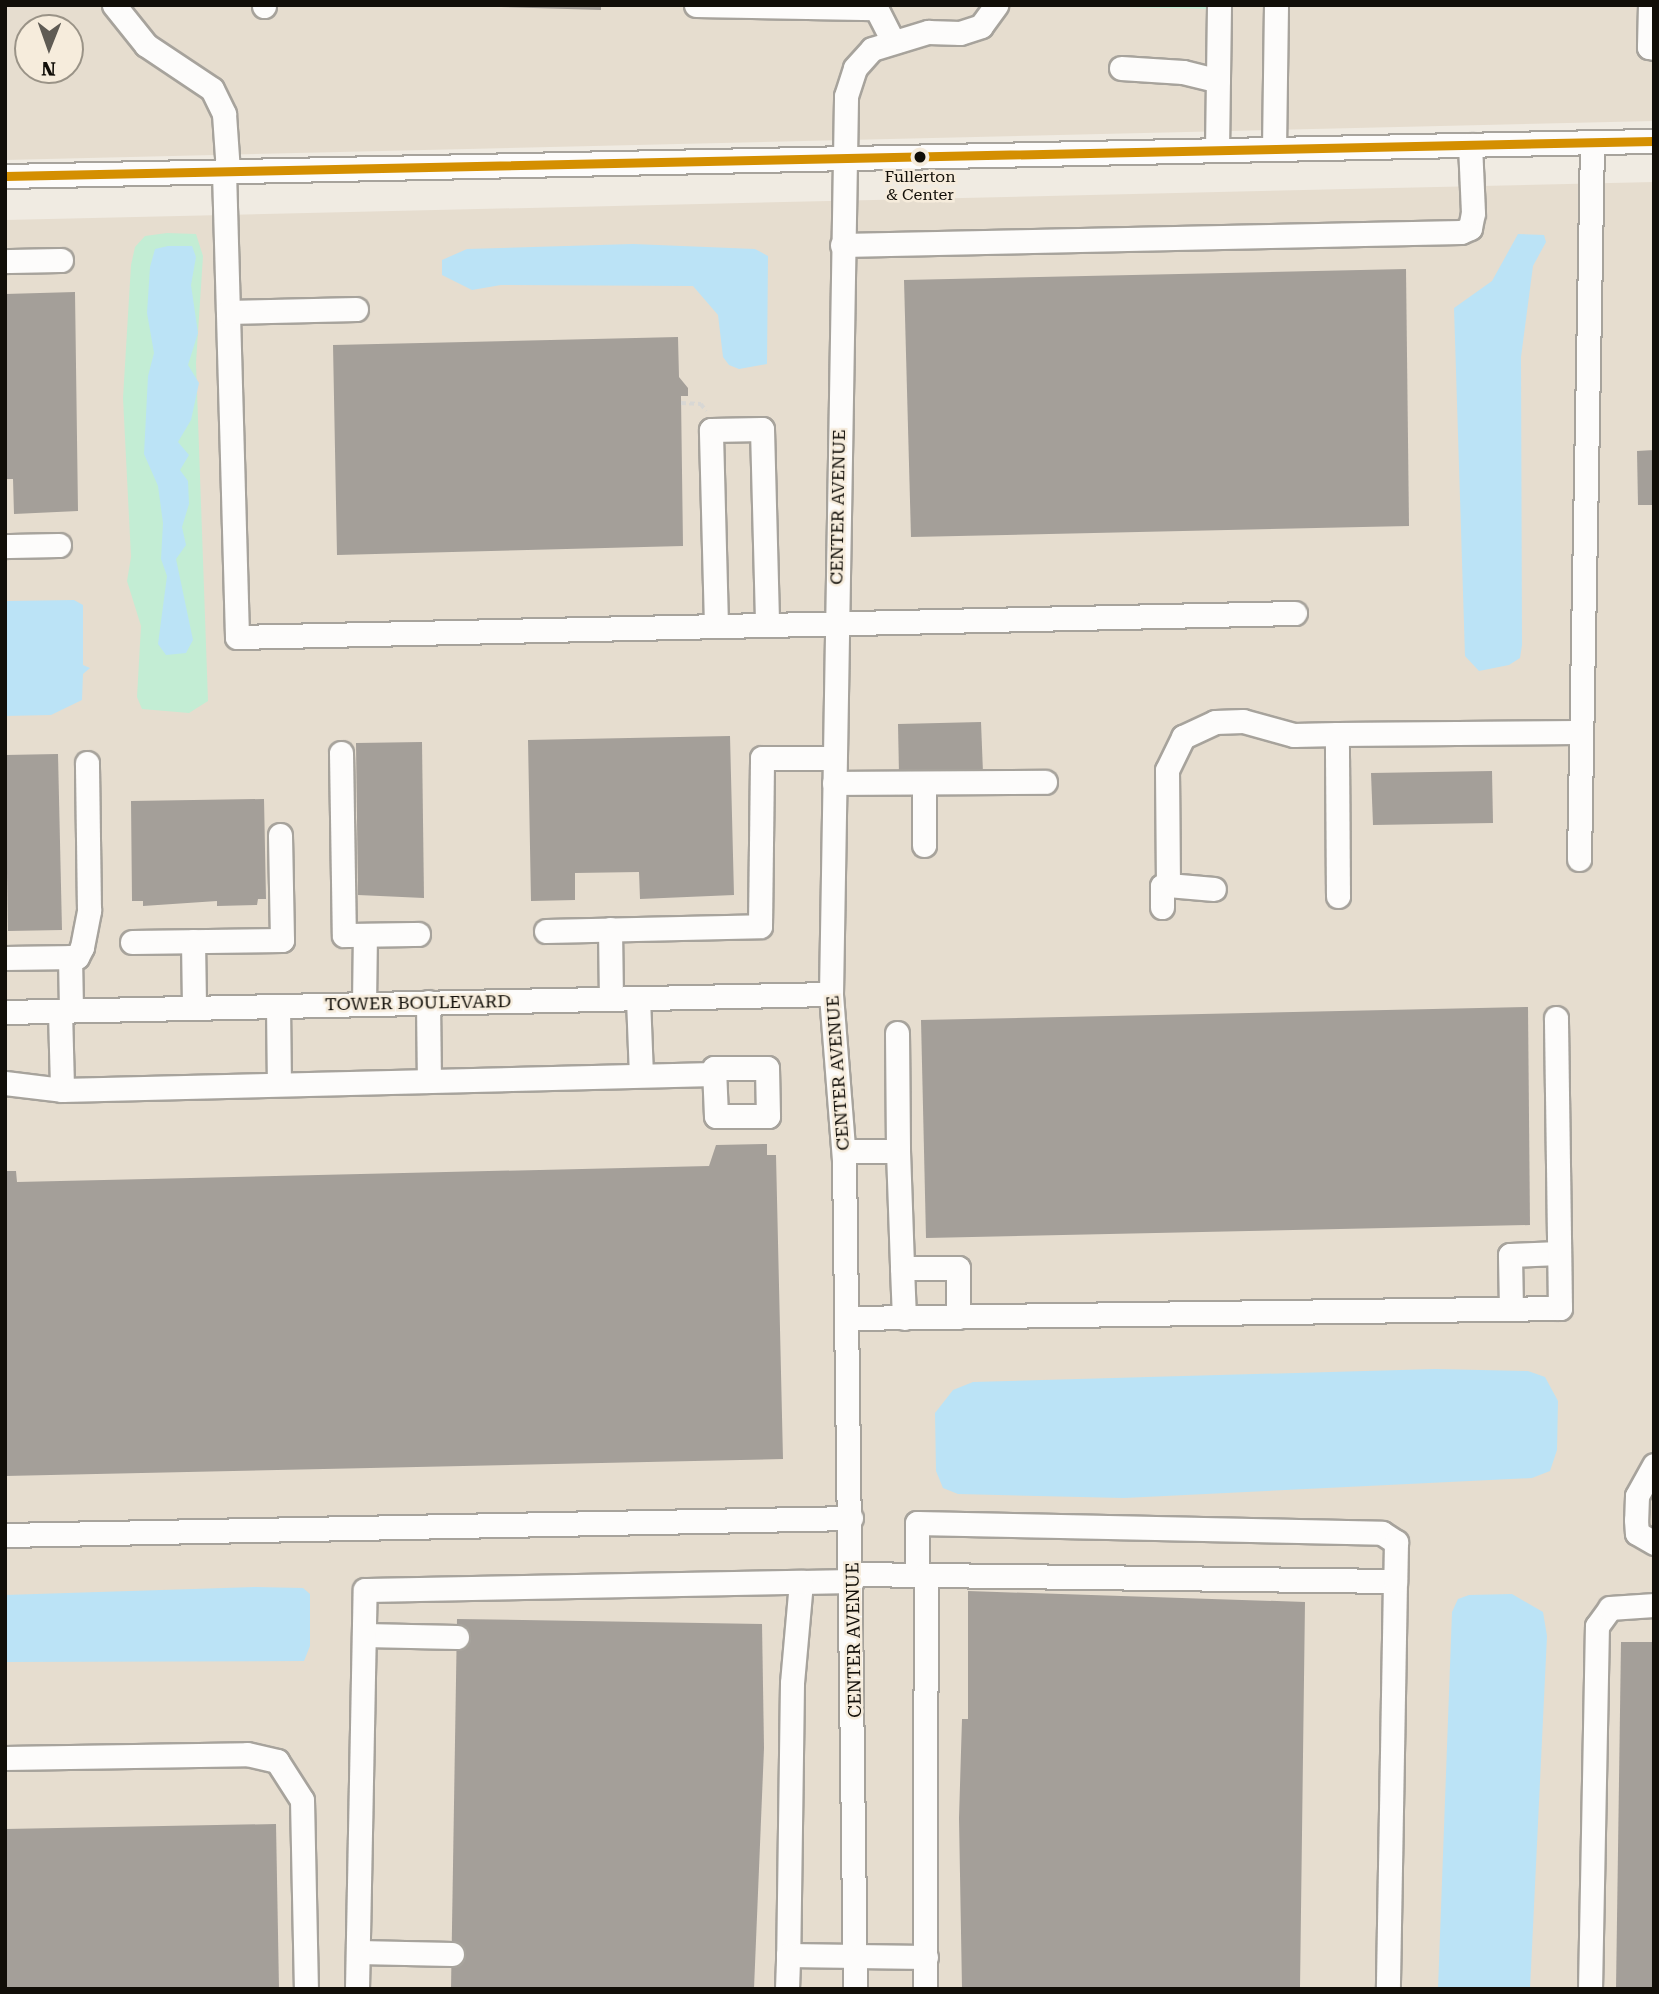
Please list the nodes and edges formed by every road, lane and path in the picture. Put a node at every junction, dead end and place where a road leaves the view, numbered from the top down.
1 (114, 5) edge
2 (699, 5) edge
3 (996, 5) edge
4 (1219, 5) edge
5 (1276, 5) edge
6 (1650, 5) edge
7 (740, 6) edge
8 (778, 6) edge
9 (809, 6) edge
10 (849, 7) edge
11 (878, 7) edge
12 (894, 42) junction
13 (1654, 47) edge
14 (1121, 68) dead end
15 (1218, 81) junction
16 (1654, 141) edge
17 (1592, 143) junction
18 (1470, 145) junction
19 (1274, 149) junction
20 (1217, 150) junction
21 (843, 158) junction
22 (226, 171) junction
23 (5, 176) edge
24 (842, 245) junction
25 (61, 260) dead end
26 (5, 261) edge
27 (356, 309) dead end
28 (228, 312) junction
29 (59, 544) dead end
30 (5, 546) edge
31 (1295, 613) dead end
32 (836, 623) junction
33 (767, 624) junction
34 (716, 625) junction
35 (1577, 732) junction
36 (1337, 734) junction
37 (341, 753) dead end
38 (834, 758) junction
39 (86, 763) dead end
40 (1045, 782) dead end
41 (834, 783) junction
42 (924, 783) junction
43 (280, 835) dead end
44 (924, 845) dead end
45 (1579, 859) dead end
46 (1214, 889) dead end
47 (1338, 896) dead end
48 (610, 929) junction
49 (546, 931) dead end
50 (418, 934) dead end
51 (365, 935) junction
52 (192, 941) junction
53 (132, 942) dead end
54 (70, 957) junction
55 (5, 958) edge
56 (831, 994) junction
57 (638, 998) junction
58 (611, 999) junction
59 (428, 1002) junction
60 (364, 1004) junction
61 (278, 1006) junction
62 (194, 1007) junction
63 (66, 1010) junction
64 (5, 1012) edge
65 (1556, 1018) dead end
66 (897, 1033) dead end
67 (714, 1074) dead end
68 (640, 1076) junction
69 (429, 1081) junction
70 (5, 1083) edge
71 (279, 1084) junction
72 (62, 1090) junction
73 (844, 1151) junction
74 (898, 1151) junction
75 (1559, 1253) junction
76 (902, 1269) junction
77 (1511, 1309) junction
78 (958, 1317) junction
79 (848, 1318) junction
80 (904, 1318) junction
81 (1654, 1465) edge
82 (851, 1518) junction
83 (5, 1535) edge
84 (1654, 1543) edge
85 (921, 1575) junction
86 (852, 1578) junction
87 (1395, 1581) junction
88 (801, 1582) junction
89 (1654, 1605) edge
90 (364, 1635) junction
91 (457, 1637) dead end
92 (5, 1758) edge
93 (358, 1952) junction
94 (452, 1954) dead end
95 (788, 1955) junction
96 (856, 1956) junction
97 (926, 1957) junction
98 (306, 1989) edge
99 (357, 1989) edge
100 (787, 1989) edge
101 (855, 1989) edge
102 (925, 1989) edge
103 (1388, 1989) edge
104 (1590, 1989) edge

1 - 22 street
2 - 7 street
3 - 12 street, CENTER AVENUE
4 - 15 street
5 - 19 street
6 - 13 street
7 - 8 street
8 - 9 street
9 - 10 street
10 - 11 street
11 - 12 street
12 - 21 street, CENTER AVENUE
14 - 15 street
15 - 20 street
16 - 17 street
17 - 18 street
17 - 35 street
18 - 19 street
18 - 24 street
19 - 20 street
20 - 21 street
21 - 22 street
21 - 24 street, CENTER AVENUE
22 - 23 street
22 - 28 street
24 - 32 street, CENTER AVENUE
25 - 26 street
27 - 28 street
28 - 34 street
29 - 30 street
31 - 32 street
32 - 33 street
32 - 38 street, CENTER AVENUE
33 - 34 street
33 - 34 street
35 - 36 street
35 - 45 street
36 - 46 street
36 - 47 street
37 - 51 street
38 - 41 street, CENTER AVENUE
38 - 48 street
39 - 54 street
40 - 42 street
41 - 42 street
41 - 56 street, CENTER AVENUE
42 - 44 street
43 - 52 street
48 - 49 street
48 - 58 street
50 - 51 street
51 - 60 street
52 - 53 street
52 - 62 street
54 - 55 street
54 - 63 street
56 - 57 street, TOWER BOULEVARD
56 - 73 street, CENTER AVENUE
57 - 58 street, TOWER BOULEVARD
57 - 68 street
58 - 59 street, TOWER BOULEVARD
59 - 60 street, TOWER BOULEVARD
59 - 69 street
60 - 61 street, TOWER BOULEVARD
61 - 62 street, TOWER BOULEVARD
61 - 71 street
62 - 63 street, TOWER BOULEVARD
63 - 64 street, TOWER BOULEVARD
63 - 72 street
65 - 75 street
66 - 74 street
67 - 68 street
68 - 69 street
69 - 71 street
70 - 72 street
71 - 72 street
73 - 74 street
73 - 79 street, CENTER AVENUE
74 - 76 street
75 - 77 street
75 - 77 street
76 - 78 street
76 - 80 street
77 - 78 street
78 - 80 street
79 - 80 street
79 - 82 street, CENTER AVENUE
81 - 84 street
82 - 83 street
82 - 86 street, CENTER AVENUE
85 - 86 street
85 - 87 street
85 - 87 street
85 - 97 street
86 - 88 street
86 - 96 street, CENTER AVENUE
87 - 103 street
88 - 90 street
88 - 95 street
89 - 104 street
90 - 91 street
90 - 93 street
92 - 98 street
93 - 94 street
93 - 99 street
95 - 96 street
95 - 100 street
96 - 97 street
96 - 101 street, CENTER AVENUE
97 - 102 street

